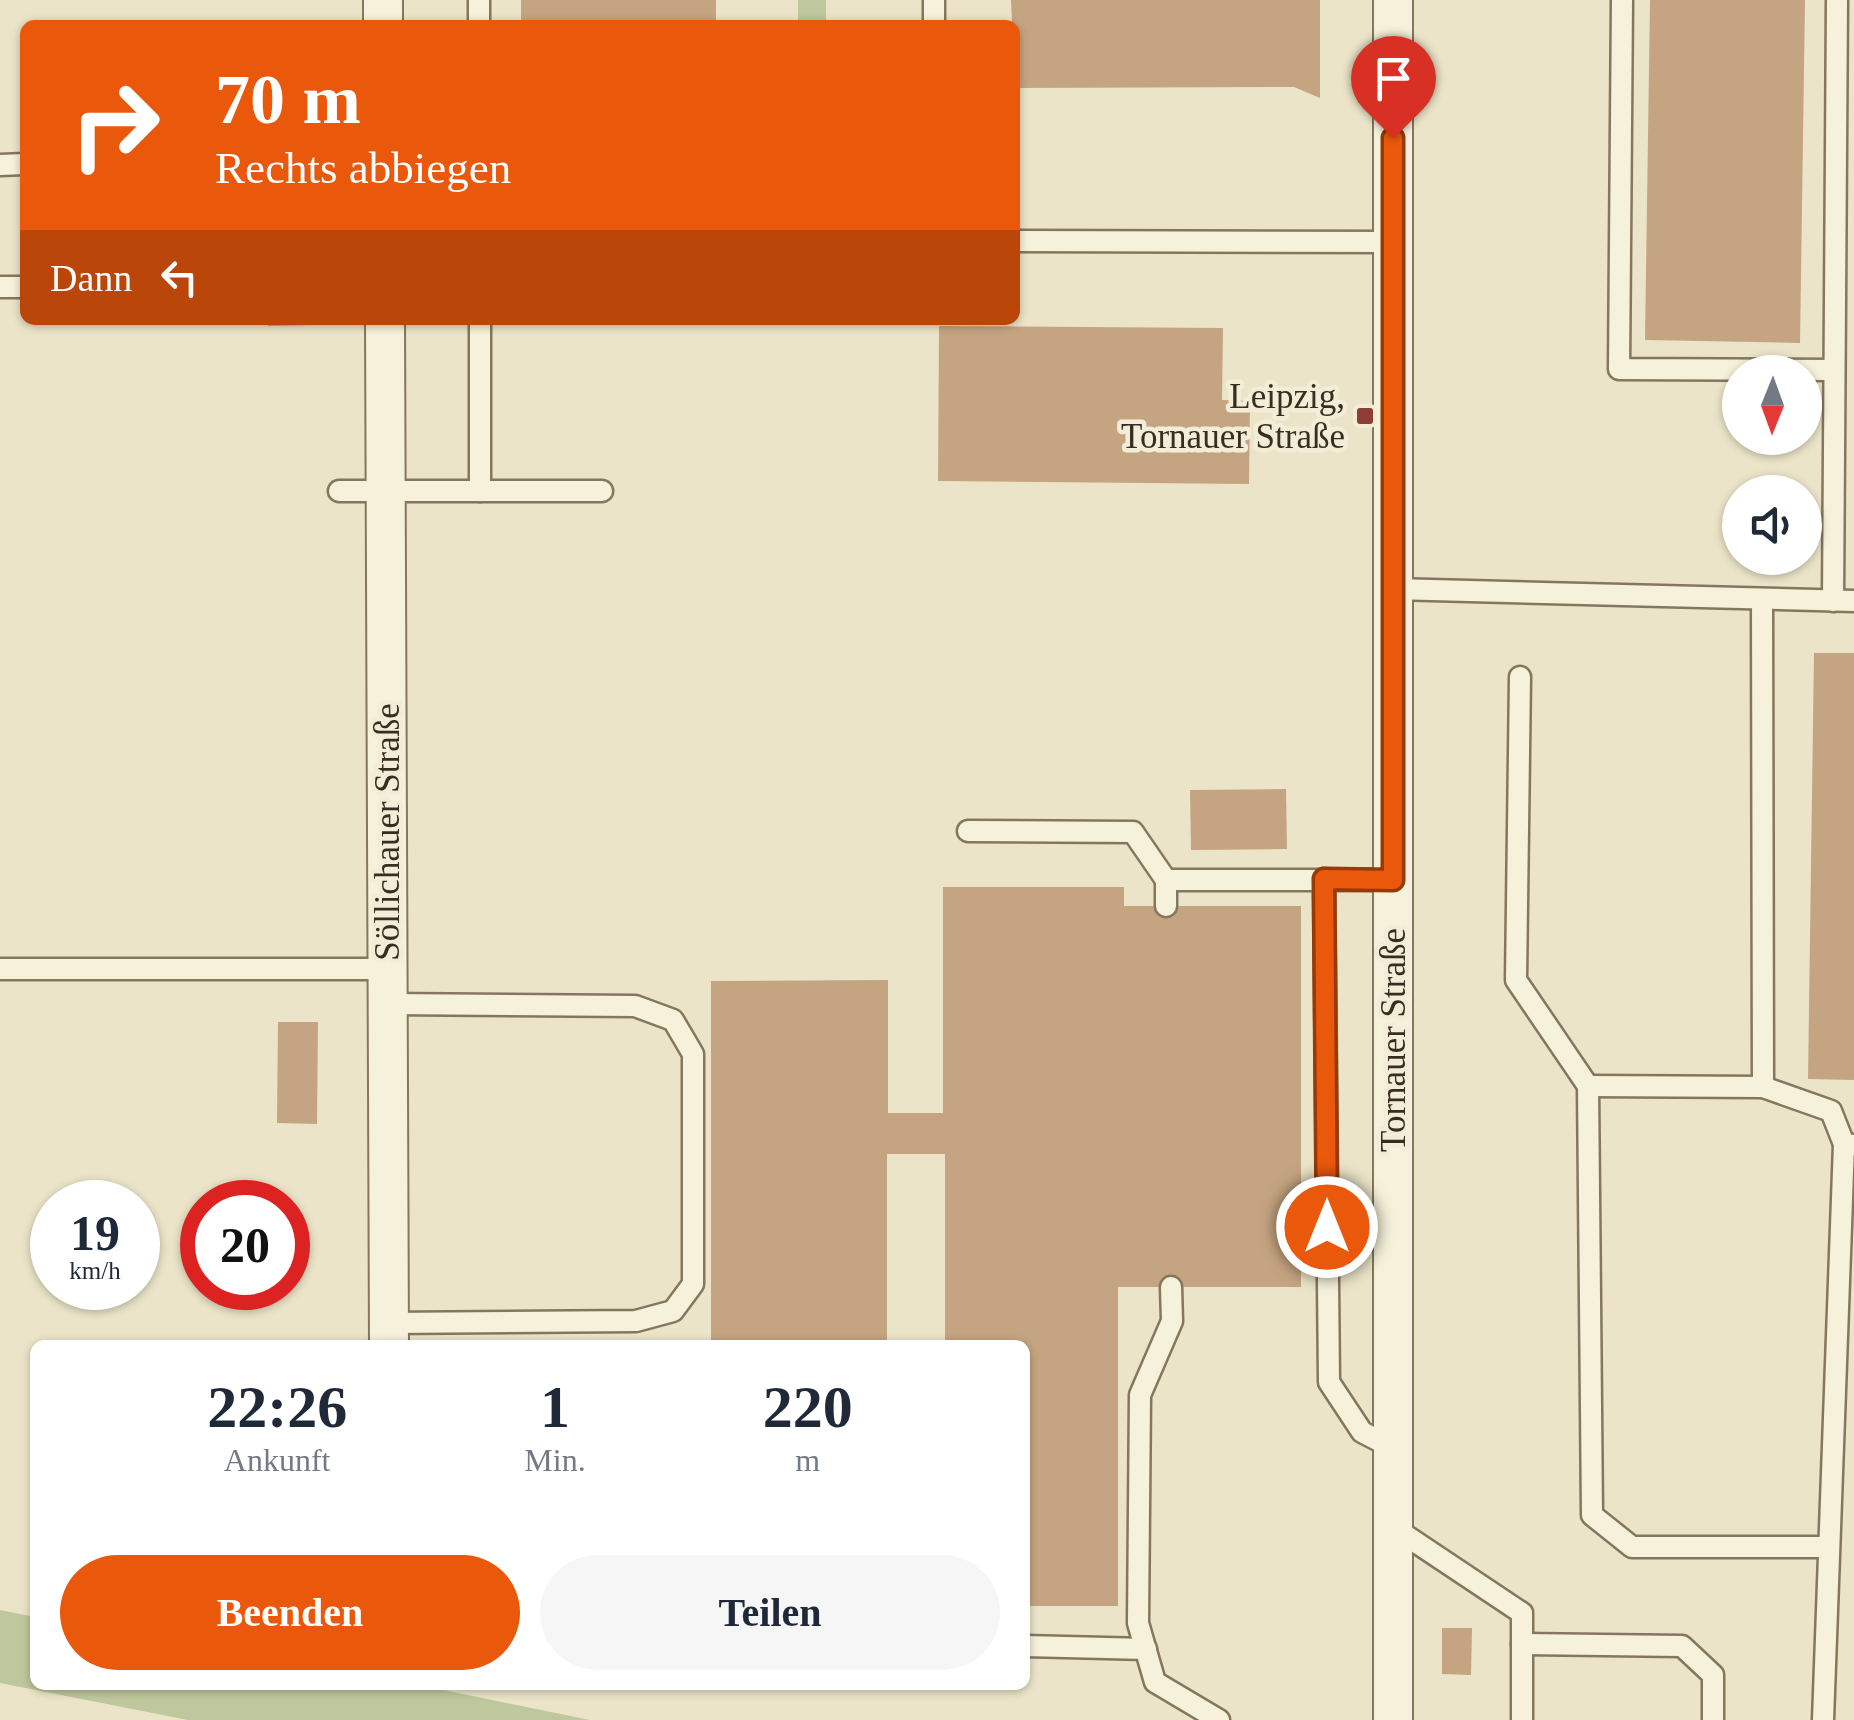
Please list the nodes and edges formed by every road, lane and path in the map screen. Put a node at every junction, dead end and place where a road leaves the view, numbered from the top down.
1 (1393, 0) edge
2 (1622, 0) edge
3 (1837, 0) edge
4 (1020, 241) edge
5 (1393, 242) junction
6 (385, 325) edge
7 (480, 325) edge
8 (1834, 370) junction
9 (602, 490) dead end
10 (339, 491) dead end
11 (385, 491) junction
12 (480, 491) junction
13 (1393, 589) junction
14 (1762, 599) junction
15 (1844, 601) edge
16 (1520, 676) dead end
17 (968, 831) dead end
18 (1324, 879) junction
19 (1166, 880) junction
20 (1393, 880) junction
21 (1166, 906) dead end
22 (0, 969) edge
23 (388, 986) junction
24 (1588, 1086) junction
25 (1763, 1088) junction
26 (1849, 1145) edge
27 (1172, 1287) dead end
28 (389, 1334) edge
29 (1393, 1448) junction
30 (1392, 1528) junction
31 (1828, 1547) junction
32 (1522, 1644) junction
33 (1030, 1646) edge
34 (1146, 1649) junction
35 (1219, 1720) edge
36 (1393, 1720) edge
37 (1522, 1720) edge
38 (1713, 1720) edge
39 (1823, 1720) edge

1 - 5 street, Tornauer Straße
2 - 8 lane
3 - 8 lane
4 - 5 lane
5 - 13 street, Tornauer Straße
6 - 11 street, Söllichauer Straße
7 - 12 lane
8 - 15 lane
9 - 12 lane
10 - 11 lane
11 - 12 lane
11 - 23 street, Söllichauer Straße
13 - 14 lane
13 - 20 street, Tornauer Straße
14 - 15 lane
14 - 25 lane
16 - 24 lane
17 - 19 lane
18 - 19 lane
18 - 20 lane
18 - 29 lane
19 - 21 lane
20 - 29 street, Tornauer Straße
22 - 23 lane
23 - 28 street, Söllichauer Straße
23 - 28 lane
24 - 25 lane
24 - 31 lane
25 - 26 lane
26 - 31 lane
27 - 34 lane
29 - 30 street, Tornauer Straße
30 - 32 lane
30 - 36 street, Tornauer Straße
31 - 39 lane
32 - 37 lane
32 - 38 lane
33 - 34 lane
34 - 35 lane

